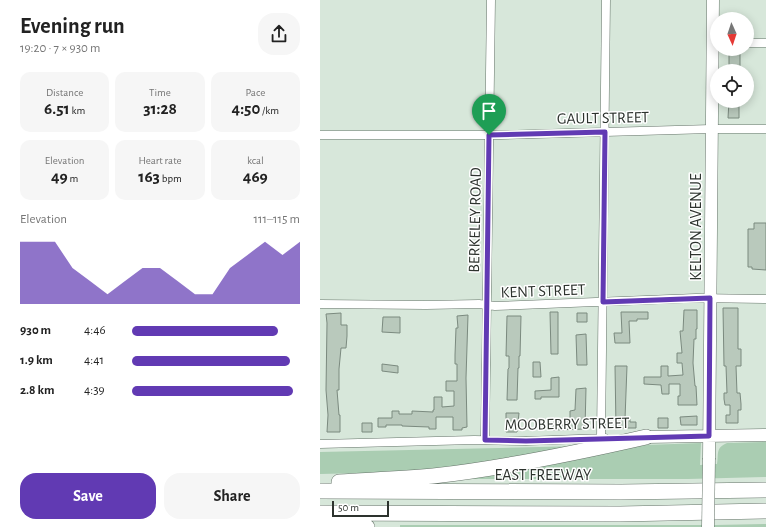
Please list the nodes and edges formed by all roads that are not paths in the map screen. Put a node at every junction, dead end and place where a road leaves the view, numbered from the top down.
1 (490, 0) edge
2 (606, 0) edge
3 (713, 0) edge
4 (714, 12) edge
5 (754, 43) edge
6 (766, 43) edge
7 (714, 56) edge
8 (711, 129) junction
9 (766, 129) edge
10 (605, 132) junction
11 (320, 135) edge
12 (489, 135) junction
13 (710, 298) junction
14 (766, 299) edge
15 (603, 302) junction
16 (320, 304) edge
17 (487, 305) junction
18 (766, 434) edge
19 (709, 436) junction
20 (646, 437) junction
21 (601, 438) junction
22 (485, 440) junction
23 (320, 444) edge
24 (320, 484) edge
25 (766, 490) edge
26 (320, 491) edge
27 (766, 511) edge
28 (320, 513) edge
29 (320, 521) edge
30 (367, 527) edge
31 (708, 527) edge

1 - 12 street, BERKELEY ROAD
2 - 10 street
3 - 4 main road, KELTON AVENUE
5 - 6 street
7 - 8 main road, KELTON AVENUE
8 - 9 street, GAULT STREET
8 - 10 street, GAULT STREET
8 - 13 main road, KELTON AVENUE
10 - 12 street, GAULT STREET
10 - 15 street
11 - 12 street, GAULT STREET
12 - 17 street, BERKELEY ROAD
13 - 14 street, KENT STREET
13 - 15 street, KENT STREET
13 - 19 main road, KELTON AVENUE
15 - 17 street, KENT STREET
15 - 21 street
16 - 17 street, KENT STREET
17 - 22 street, BERKELEY ROAD
18 - 19 main road, MOOBERRY STREET
19 - 20 main road, MOOBERRY STREET
19 - 31 main road, KELTON AVENUE, bridge
20 - 21 street, MOOBERRY STREET
20 - 24 highway
21 - 22 street, MOOBERRY STREET
22 - 23 street, MOOBERRY STREET
25 - 26 highway, EAST FREEWAY
27 - 28 highway
29 - 30 highway

